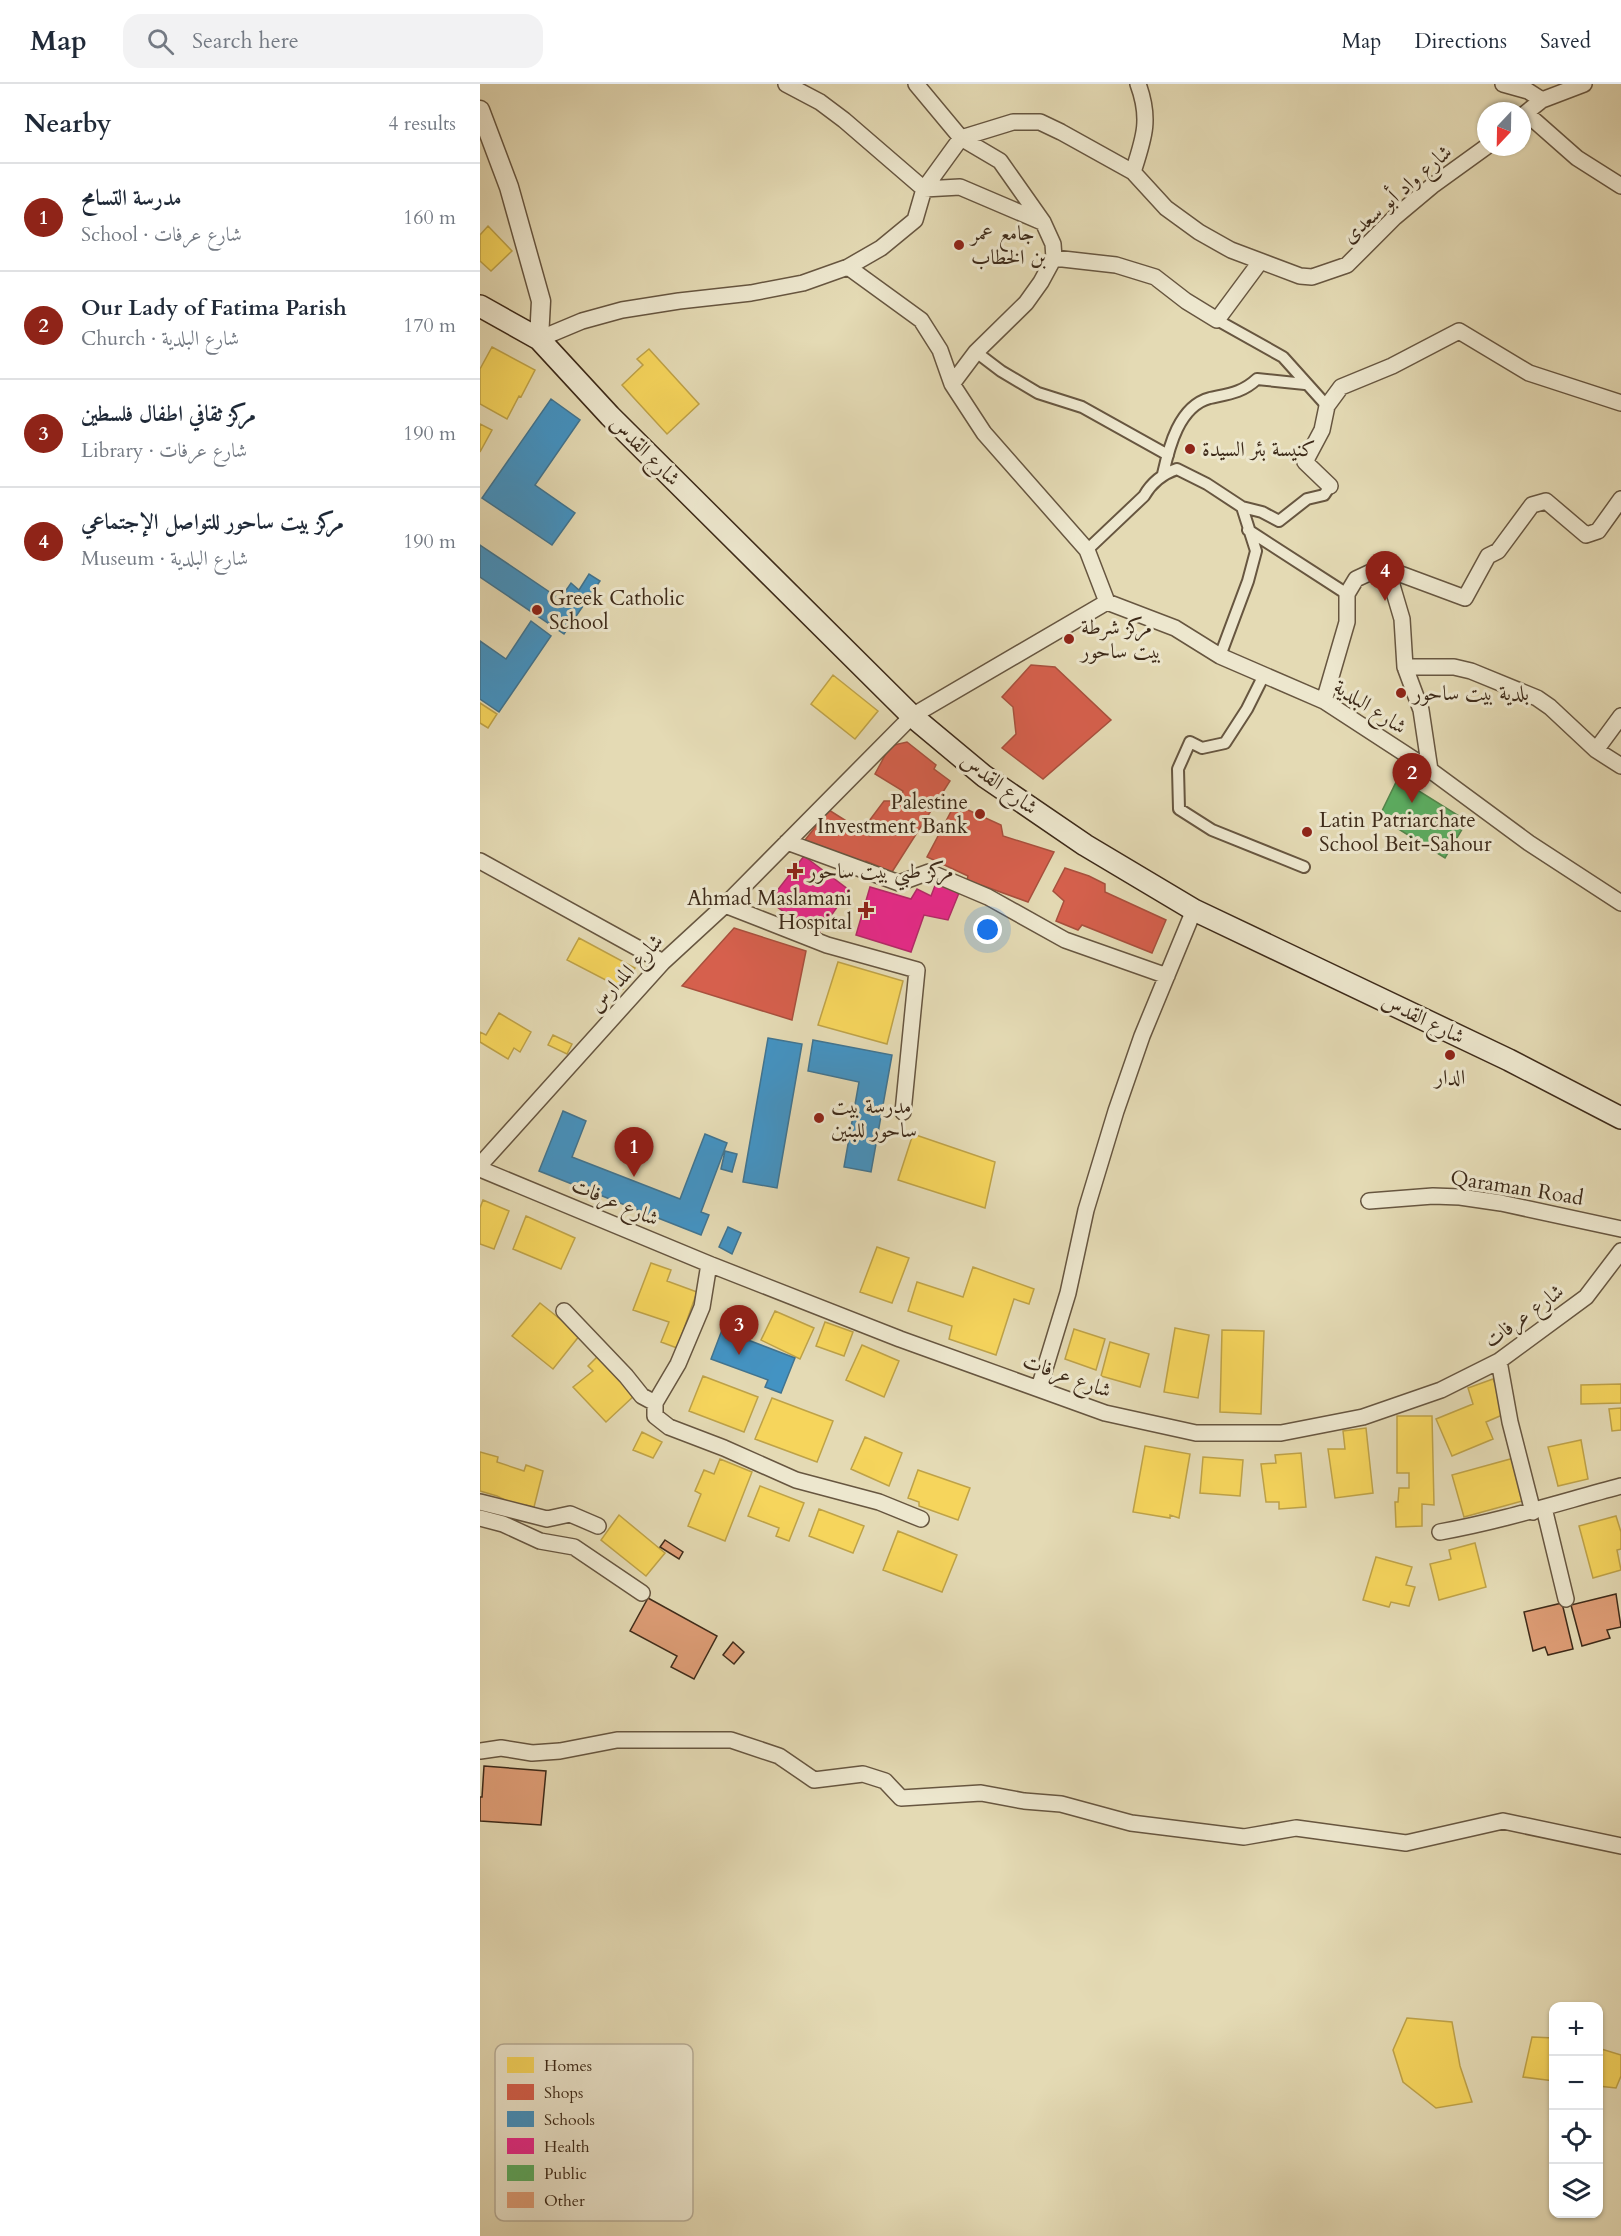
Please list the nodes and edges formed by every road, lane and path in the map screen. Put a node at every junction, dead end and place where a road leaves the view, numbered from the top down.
1 (786, 84) edge
2 (916, 84) edge
3 (1138, 84) edge
4 (1503, 84) edge
5 (1584, 84) edge
6 (1542, 100) junction
7 (1531, 109) edge
8 (480, 110) edge
9 (1531, 121) edge
10 (961, 138) junction
11 (1477, 154) edge
12 (1133, 172) junction
13 (1621, 186) edge
14 (924, 189) junction
15 (1043, 222) junction
16 (1054, 258) junction
17 (1260, 262) junction
18 (848, 267) junction
19 (480, 306) edge
20 (1217, 320) junction
21 (538, 339) junction
22 (976, 352) junction
23 (952, 384) junction
24 (1305, 384) junction
25 (1621, 404) edge
26 (1327, 406) junction
27 (1168, 454) junction
28 (1163, 474) junction
29 (1330, 486) joint
30 (1621, 499) edge
31 (1242, 507) junction
32 (1248, 530) junction
33 (1087, 550) junction
34 (1386, 567) junction
35 (1347, 594) junction
36 (1107, 602) junction
37 (1220, 656) junction
38 (1405, 667) junction
39 (1264, 675) junction
40 (1324, 701) junction
41 (912, 716) junction
42 (1621, 716) edge
43 (1596, 750) junction
44 (1621, 766) edge
45 (1430, 770) junction
46 (787, 842) junction
47 (480, 861) edge
48 (1304, 867) dead end
49 (1621, 903) edge
50 (725, 905) junction
51 (1194, 910) junction
52 (663, 962) junction
53 (1167, 976) junction
54 (903, 1112) dead end
55 (1621, 1118) edge
56 (480, 1167) edge
57 (1369, 1201) dead end
58 (1621, 1229) edge
59 (1621, 1251) edge
60 (709, 1264) junction
61 (564, 1311) dead end
62 (1499, 1361) junction
63 (1039, 1388) junction
64 (655, 1404) junction
65 (1621, 1486) edge
66 (480, 1503) edge
67 (1539, 1510) junction
68 (480, 1518) edge
69 (921, 1519) dead end
70 (598, 1526) dead end
71 (1440, 1532) dead end
72 (642, 1593) dead end
73 (1566, 1599) dead end
74 (480, 1751) edge
75 (1621, 1846) edge

1 - 14 street
2 - 10 street
3 - 12 street
4 - 6 street
5 - 6 street
6 - 7 street
8 - 21 street
9 - 13 street
10 - 12 street, شارع واد أبو سعدى
10 - 14 street
10 - 15 street
11 - 17 street, شارع واد أبو سعدى
12 - 17 street, شارع واد أبو سعدى
14 - 15 street
14 - 18 street
15 - 16 street
16 - 20 street
16 - 22 street
17 - 20 street
18 - 21 street
18 - 23 street
19 - 21 main road, شارع القدس
20 - 24 street
21 - 41 main road, شارع القدس
22 - 23 street
22 - 27 street
23 - 33 street
24 - 26 street
24 - 27 street
25 - 26 street
26 - 29 street
27 - 28 street
28 - 31 street
28 - 33 street
29 - 31 street
30 - 34 street
31 - 32 street
32 - 35 street
32 - 37 street
33 - 36 street
34 - 35 street
34 - 38 street
35 - 40 street
36 - 37 street, شارع البلدية
36 - 41 street, شارع المدارس
37 - 39 street, شارع البلدية
38 - 43 street
38 - 45 street
39 - 40 street, شارع البلدية
39 - 48 street
40 - 45 street, شارع البلدية
41 - 46 street, شارع المدارس
41 - 51 main road, شارع القدس
42 - 43 street
43 - 44 street
45 - 49 street, شارع البلدية
46 - 50 street, شارع المدارس
46 - 53 street
47 - 52 street
50 - 52 street, شارع المدارس
50 - 54 street
51 - 53 street
51 - 55 main road, شارع القدس
52 - 56 street, شارع المدارس
53 - 63 street
56 - 60 street, شارع عرفات
57 - 58 street, Qaraman Road
59 - 62 street, شارع عرفات
60 - 63 street, شارع عرفات
60 - 64 street
61 - 64 street
62 - 63 street, شارع عرفات
62 - 67 street
64 - 69 street
65 - 67 street
66 - 70 street
67 - 71 street
67 - 73 street
68 - 72 street
74 - 75 street

